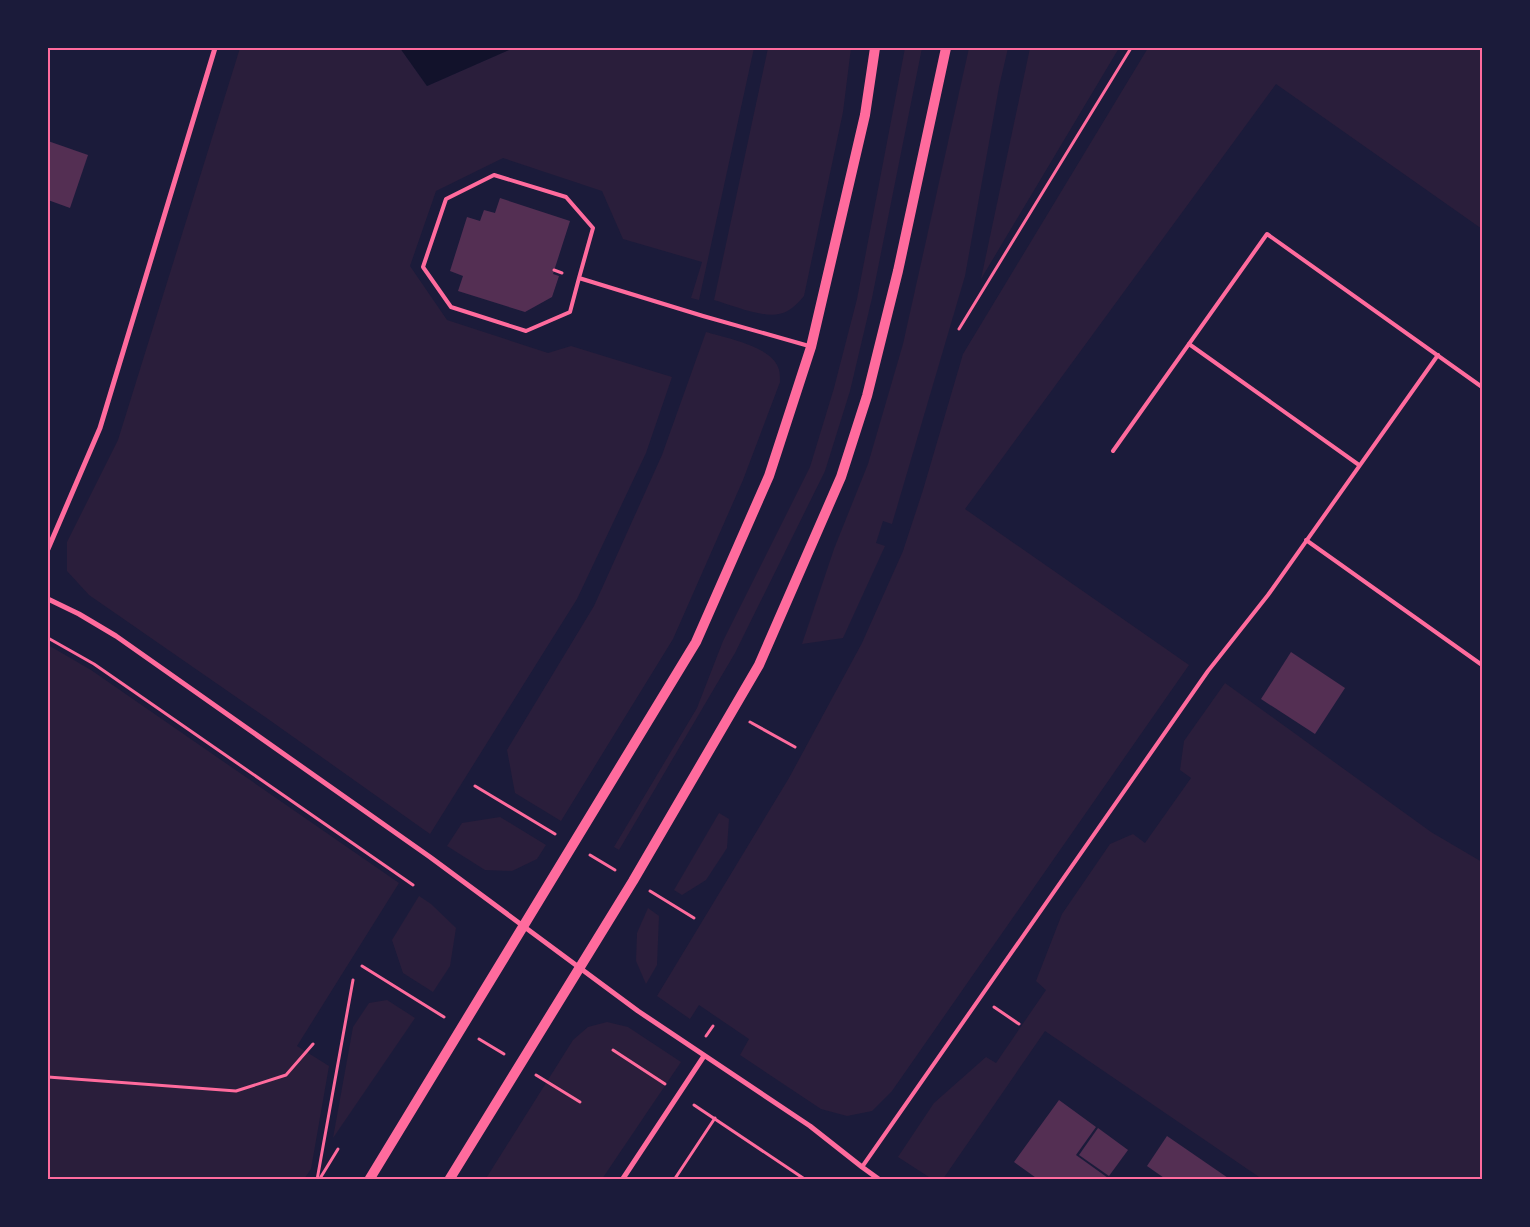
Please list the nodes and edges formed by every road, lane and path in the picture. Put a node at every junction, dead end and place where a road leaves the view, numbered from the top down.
1 (215, 48) edge
2 (875, 48) edge
3 (946, 48) edge
4 (1131, 48) edge
5 (580, 278) junction
6 (959, 329) dead end
7 (1189, 344) junction
8 (811, 347) junction
9 (1438, 355) junction
10 (1482, 387) edge
11 (1113, 451) dead end
12 (1359, 465) junction
13 (1306, 540) junction
14 (48, 549) edge
15 (48, 599) edge
16 (48, 638) edge
17 (1482, 665) edge
18 (732, 712) junction
19 (795, 747) dead end
20 (413, 885) dead end
21 (524, 926) junction
22 (579, 968) junction
23 (353, 980) dead end
24 (979, 997) junction
25 (1019, 1024) dead end
26 (313, 1044) dead end
27 (613, 1050) dead end
28 (704, 1056) junction
29 (48, 1077) edge
30 (680, 1094) junction
31 (715, 1118) junction
32 (338, 1149) dead end
33 (862, 1167) junction
34 (318, 1180) edge
35 (369, 1180) edge
36 (449, 1180) edge
37 (622, 1180) edge
38 (674, 1180) edge
39 (806, 1180) edge
40 (880, 1180) edge

1 - 14 street
2 - 8 main road
3 - 18 main road
4 - 6 path
5 - 5 lane
5 - 8 lane
7 - 9 lane
7 - 11 lane
7 - 12 lane
8 - 21 main road
9 - 10 lane
9 - 12 lane
12 - 13 lane
13 - 17 lane
13 - 24 lane
15 - 21 street
16 - 20 path
18 - 19 path
18 - 22 main road
21 - 22 street
21 - 35 main road
22 - 28 street
22 - 36 main road
23 - 34 path
24 - 25 path
24 - 33 lane
26 - 29 path
27 - 30 path
28 - 30 street
28 - 33 street
30 - 31 path
30 - 37 street
31 - 38 path
31 - 39 path
32 - 34 path
33 - 40 street

